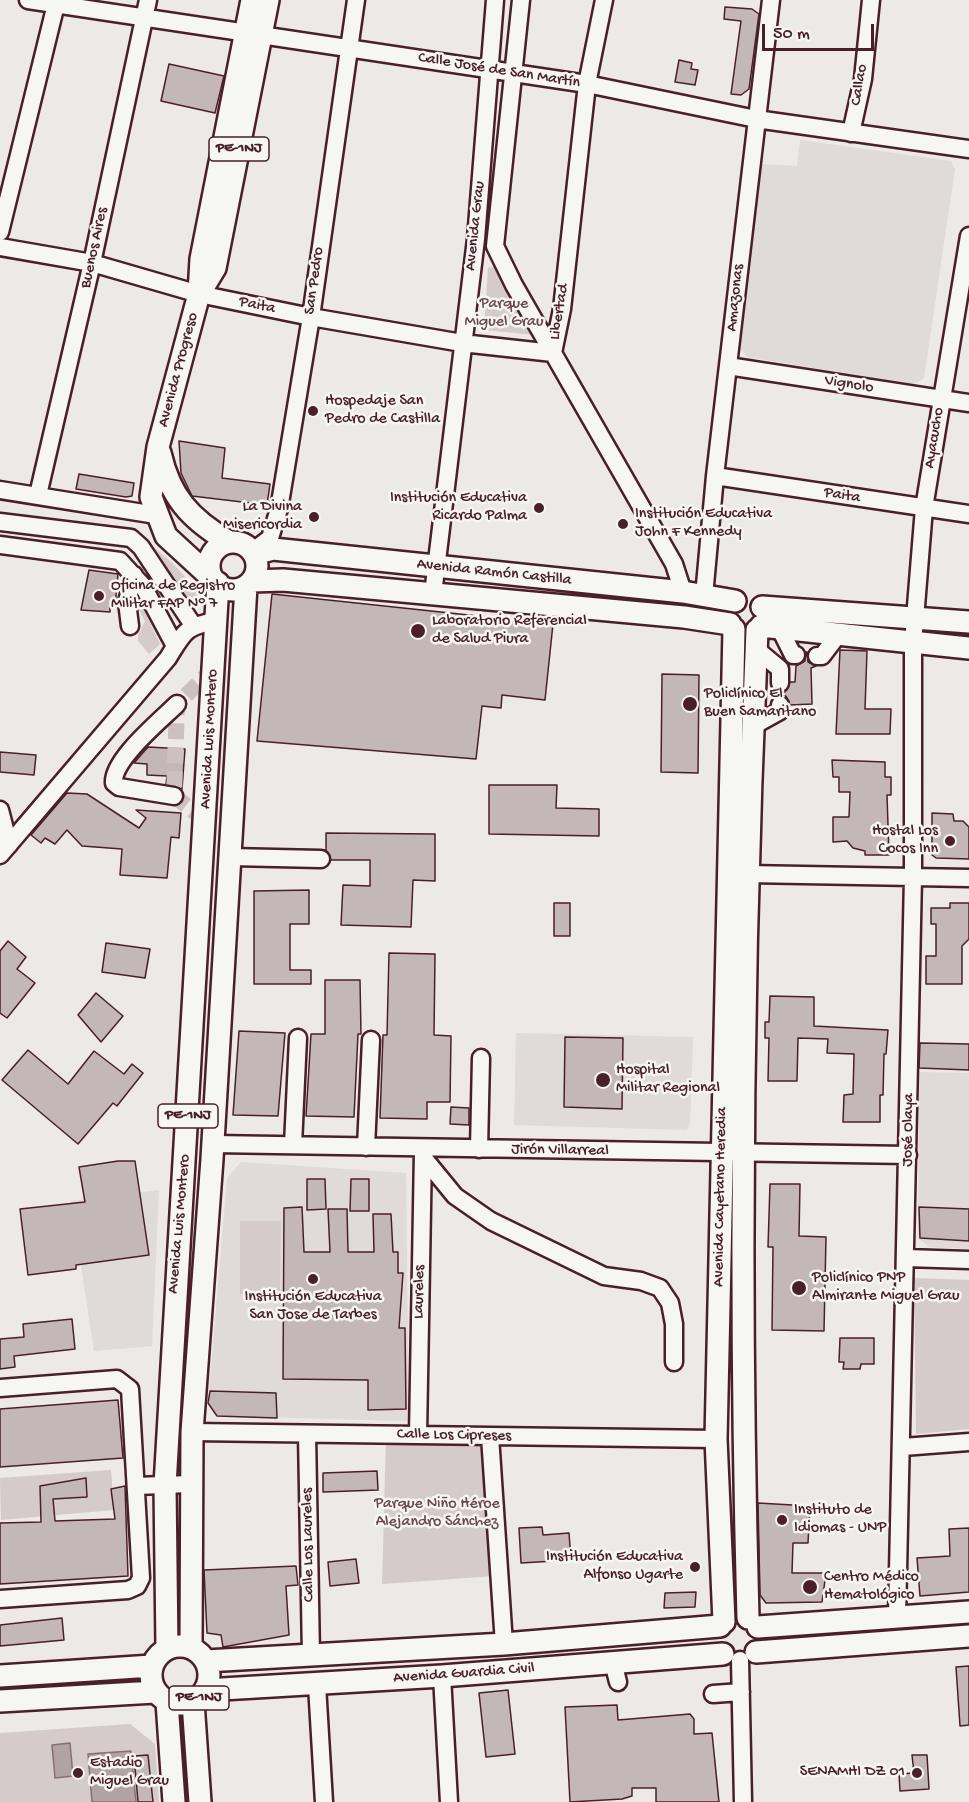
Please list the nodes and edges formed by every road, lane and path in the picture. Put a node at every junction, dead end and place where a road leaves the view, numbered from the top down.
1 (28, 0) edge
2 (148, 0) edge
3 (252, 0) edge
4 (268, 0) edge
5 (356, 0) edge
6 (495, 0) edge
7 (521, 0) edge
8 (604, 0) edge
9 (771, 0) edge
10 (871, 0) edge
11 (56, 2) edge
12 (144, 18) junction
13 (253, 33) junction
14 (347, 48) junction
15 (490, 70) junction
16 (514, 73) junction
17 (587, 84) junction
18 (756, 119) junction
19 (852, 134) junction
20 (969, 149) edge
21 (0, 232) edge
22 (969, 236) edge
23 (0, 247) edge
24 (92, 263) junction
25 (199, 294) junction
26 (310, 316) junction
27 (462, 343) junction
28 (554, 353) junction
29 (728, 366) junction
30 (940, 399) junction
31 (969, 403) edge
32 (158, 447) junction
33 (715, 476) junction
34 (0, 490) edge
35 (38, 495) junction
36 (924, 508) junction
37 (969, 514) edge
38 (156, 515) junction
39 (0, 522) edge
40 (229, 542) junction
41 (0, 544) edge
42 (254, 553) junction
43 (436, 567) junction
44 (161, 576) junction
45 (139, 581) junction
46 (216, 582) junction
47 (249, 583) junction
48 (433, 594) junction
49 (694, 594) junction
50 (735, 601) junction
51 (915, 618) junction
52 (216, 621) junction
53 (969, 622) edge
54 (193, 625) junction
55 (130, 627) dead end
56 (732, 627) junction
57 (763, 628) junction
58 (838, 635) junction
59 (912, 643) junction
60 (175, 646) junction
61 (969, 648) edge
62 (817, 656) dead end
63 (213, 669) junction
64 (241, 672) junction
65 (177, 704) dead end
66 (780, 705) dead end
67 (753, 726) junction
68 (208, 773) junction
69 (235, 774) junction
70 (174, 796) dead end
71 (0, 810) edge
72 (4, 850) edge
73 (230, 856) junction
74 (321, 859) dead end
75 (747, 874) junction
76 (913, 877) junction
77 (969, 878) edge
78 (298, 1038) dead end
79 (371, 1040) dead end
80 (481, 1058) dead end
81 (213, 1144) junction
82 (293, 1145) junction
83 (366, 1147) junction
84 (479, 1149) junction
85 (423, 1153) junction
86 (721, 1154) junction
87 (744, 1154) junction
88 (908, 1155) junction
89 (906, 1258) junction
90 (969, 1260) edge
91 (674, 1362) dead end
92 (0, 1388) edge
93 (192, 1432) junction
94 (307, 1434) junction
95 (418, 1435) junction
96 (490, 1436) junction
97 (716, 1438) junction
98 (969, 1442) edge
99 (903, 1447) junction
100 (190, 1484) junction
101 (165, 1485) junction
102 (136, 1486) junction
103 (0, 1599) edge
104 (969, 1611) edge
105 (897, 1617) junction
106 (753, 1623) junction
107 (722, 1624) junction
108 (610, 1635) junction
109 (969, 1636) edge
110 (504, 1644) junction
111 (167, 1649) junction
112 (199, 1655) junction
113 (740, 1655) junction
114 (311, 1656) junction
115 (152, 1666) junction
116 (616, 1672) junction
117 (0, 1676) edge
118 (442, 1676) junction
119 (317, 1685) junction
120 (741, 1692) junction
121 (713, 1694) dead end
122 (199, 1696) junction
123 (161, 1697) junction
124 (0, 1701) edge
125 (174, 1802) edge
126 (200, 1802) edge
127 (324, 1802) edge
128 (449, 1802) edge
129 (743, 1802) edge

1 - 11 street, Calle José de San Martín
2 - 12 street, Buenos Aires
3 - 13 main road, Avenida Progreso / PE-1NJ
4 - 13 main road, Avenida Progreso / PE-1NJ
5 - 14 street, San Pedro
6 - 15 street, Avenida Grau
7 - 16 street, Avenida Grau
8 - 17 street, Libertad
9 - 18 street, Amazonas
10 - 19 street, Callao
11 - 12 street, Calle José de San Martín
11 - 21 street
12 - 13 street, Calle José de San Martín
12 - 24 street, Buenos Aires
13 - 14 street, Calle José de San Martín
13 - 25 main road, Avenida Progreso / PE-1NJ
14 - 15 street, Calle José de San Martín
14 - 26 street, San Pedro
15 - 16 street, Calle José de San Martín
15 - 27 street, Avenida Grau
16 - 17 street, Calle José de San Martín
16 - 28 street, Avenida Grau
17 - 18 street, Calle José de San Martín
17 - 28 street, Libertad
18 - 19 street, Calle José de San Martín
18 - 29 street, Amazonas
19 - 20 street, Calle José de San Martín
22 - 30 street, Ayacucho
23 - 24 street, Paita
24 - 25 street, Paita
24 - 35 street, Buenos Aires
25 - 26 street, Paita
25 - 32 main road, Avenida Progreso / PE-1NJ
26 - 27 street, Paita
26 - 42 street, San Pedro
27 - 28 street, Paita
27 - 43 street, Avenida Grau
28 - 49 street, Libertad
29 - 30 street, Vignolo
29 - 33 street, Amazonas
30 - 31 street, Vignolo
30 - 36 street, Ayacucho
32 - 38 main road, Avenida Progreso / PE-1NJ
32 - 40 main road, Avenida Progreso
33 - 36 street, Paita
33 - 49 street, Amazonas
34 - 35 street
35 - 38 street
36 - 37 street, Paita
36 - 51 street, Ayacucho
38 - 46 main road, Avenida Progreso / PE-1NJ
39 - 44 street
40 - 42 main road
40 - 46 main road, PE-1NJ
41 - 45 street
42 - 43 main road, Avenida Ramón Castilla
42 - 47 main road, PE-1NJ
43 - 48 street, Avenida Grau
43 - 49 main road, Avenida Ramón Castilla
44 - 45 street
44 - 54 street
45 - 55 street
45 - 60 street
46 - 47 main road
46 - 52 main road, Avenida Luis Montero / PE-1NJ
47 - 48 main road, Avenida Ramón Castilla
47 - 64 main road, Avenida Luis Montero / PE-1NJ
48 - 56 main road, Avenida Ramón Castilla
49 - 50 main road, Avenida Ramón Castilla
50 - 56 main road, Avenida Cayetano Heredia
50 - 57 main road, Avenida Ramón Castilla
51 - 53 main road
51 - 57 main road
51 - 59 street, Ayacucho
52 - 54 street
52 - 63 main road, Avenida Luis Montero / PE-1NJ
54 - 60 street
56 - 57 main road, Avenida Ramón Castilla
56 - 86 main road, Avenida Cayetano Heredia
57 - 57 street
57 - 58 main road
57 - 67 main road, Avenida Cayetano Heredia
58 - 59 main road
58 - 62 street
59 - 61 main road
59 - 76 street, José Olaya
60 - 72 street
63 - 64 main road
63 - 68 main road, Avenida Luis Montero / PE-1NJ
64 - 69 main road, Avenida Luis Montero / PE-1NJ
65 - 70 street
66 - 67 street
67 - 75 main road, Avenida Cayetano Heredia
68 - 69 main road
68 - 101 main road, Avenida Luis Montero / PE-1NJ
69 - 73 main road, Avenida Luis Montero / PE-1NJ
71 - 72 street
73 - 74 street
73 - 81 main road, Avenida Luis Montero / PE-1NJ
75 - 76 street
75 - 87 main road, Avenida Cayetano Heredia
76 - 77 street
76 - 88 street, José Olaya
78 - 82 street
79 - 83 street
80 - 84 street
81 - 82 street, Jirón Villarreal
81 - 93 main road, Avenida Luis Montero / PE-1NJ
82 - 83 street, Jirón Villarreal
83 - 85 street, Jirón Villarreal
84 - 85 street, Jirón Villarreal
84 - 86 street, Jirón Villarreal
85 - 91 street
85 - 95 street, Laureles
86 - 87 street, Jirón Villarreal
86 - 97 main road, Avenida Cayetano Heredia
87 - 88 street, Jirón Villarreal
87 - 106 main road, Avenida Cayetano Heredia
88 - 89 street, José Olaya
89 - 90 street
89 - 99 street, José Olaya
92 - 102 street
93 - 94 street, Calle Los Cipreses
93 - 100 main road, Avenida Luis Montero / PE-1NJ
94 - 95 street, Calle Los Cipreses
94 - 114 street, Calle Los Laureles
95 - 96 street, Calle Los Cipreses
96 - 97 street, Calle Los Cipreses
96 - 110 street
97 - 107 main road, Avenida Cayetano Heredia
98 - 99 street
99 - 105 street, José Olaya
100 - 101 street
100 - 112 main road, Avenida Luis Montero / PE-1NJ
101 - 102 street
101 - 111 main road, Avenida Luis Montero / PE-1NJ
102 - 103 street
104 - 105 main road
105 - 106 main road
106 - 107 main road
106 - 113 main road
107 - 108 main road, Avenida Guardia Civil
107 - 113 main road
108 - 110 main road, Avenida Guardia Civil
108 - 116 main road
109 - 113 main road, Avenida Guardia Civil
110 - 114 main road, Avenida Guardia Civil
111 - 112 main road
111 - 115 main road
112 - 114 main road, Avenida Guardia Civil
112 - 122 main road, PE-1NJ
113 - 116 main road, Avenida Guardia Civil
113 - 120 street
115 - 117 main road
115 - 123 main road, PE-1NJ
116 - 118 main road, Avenida Guardia Civil
118 - 119 main road, Avenida Guardia Civil
118 - 128 street
119 - 122 main road, Avenida Guardia Civil
119 - 127 street
120 - 121 street
120 - 129 street
122 - 123 main road, PE-1NJ
122 - 126 main road
123 - 124 main road, PE-1NJ
123 - 125 main road

